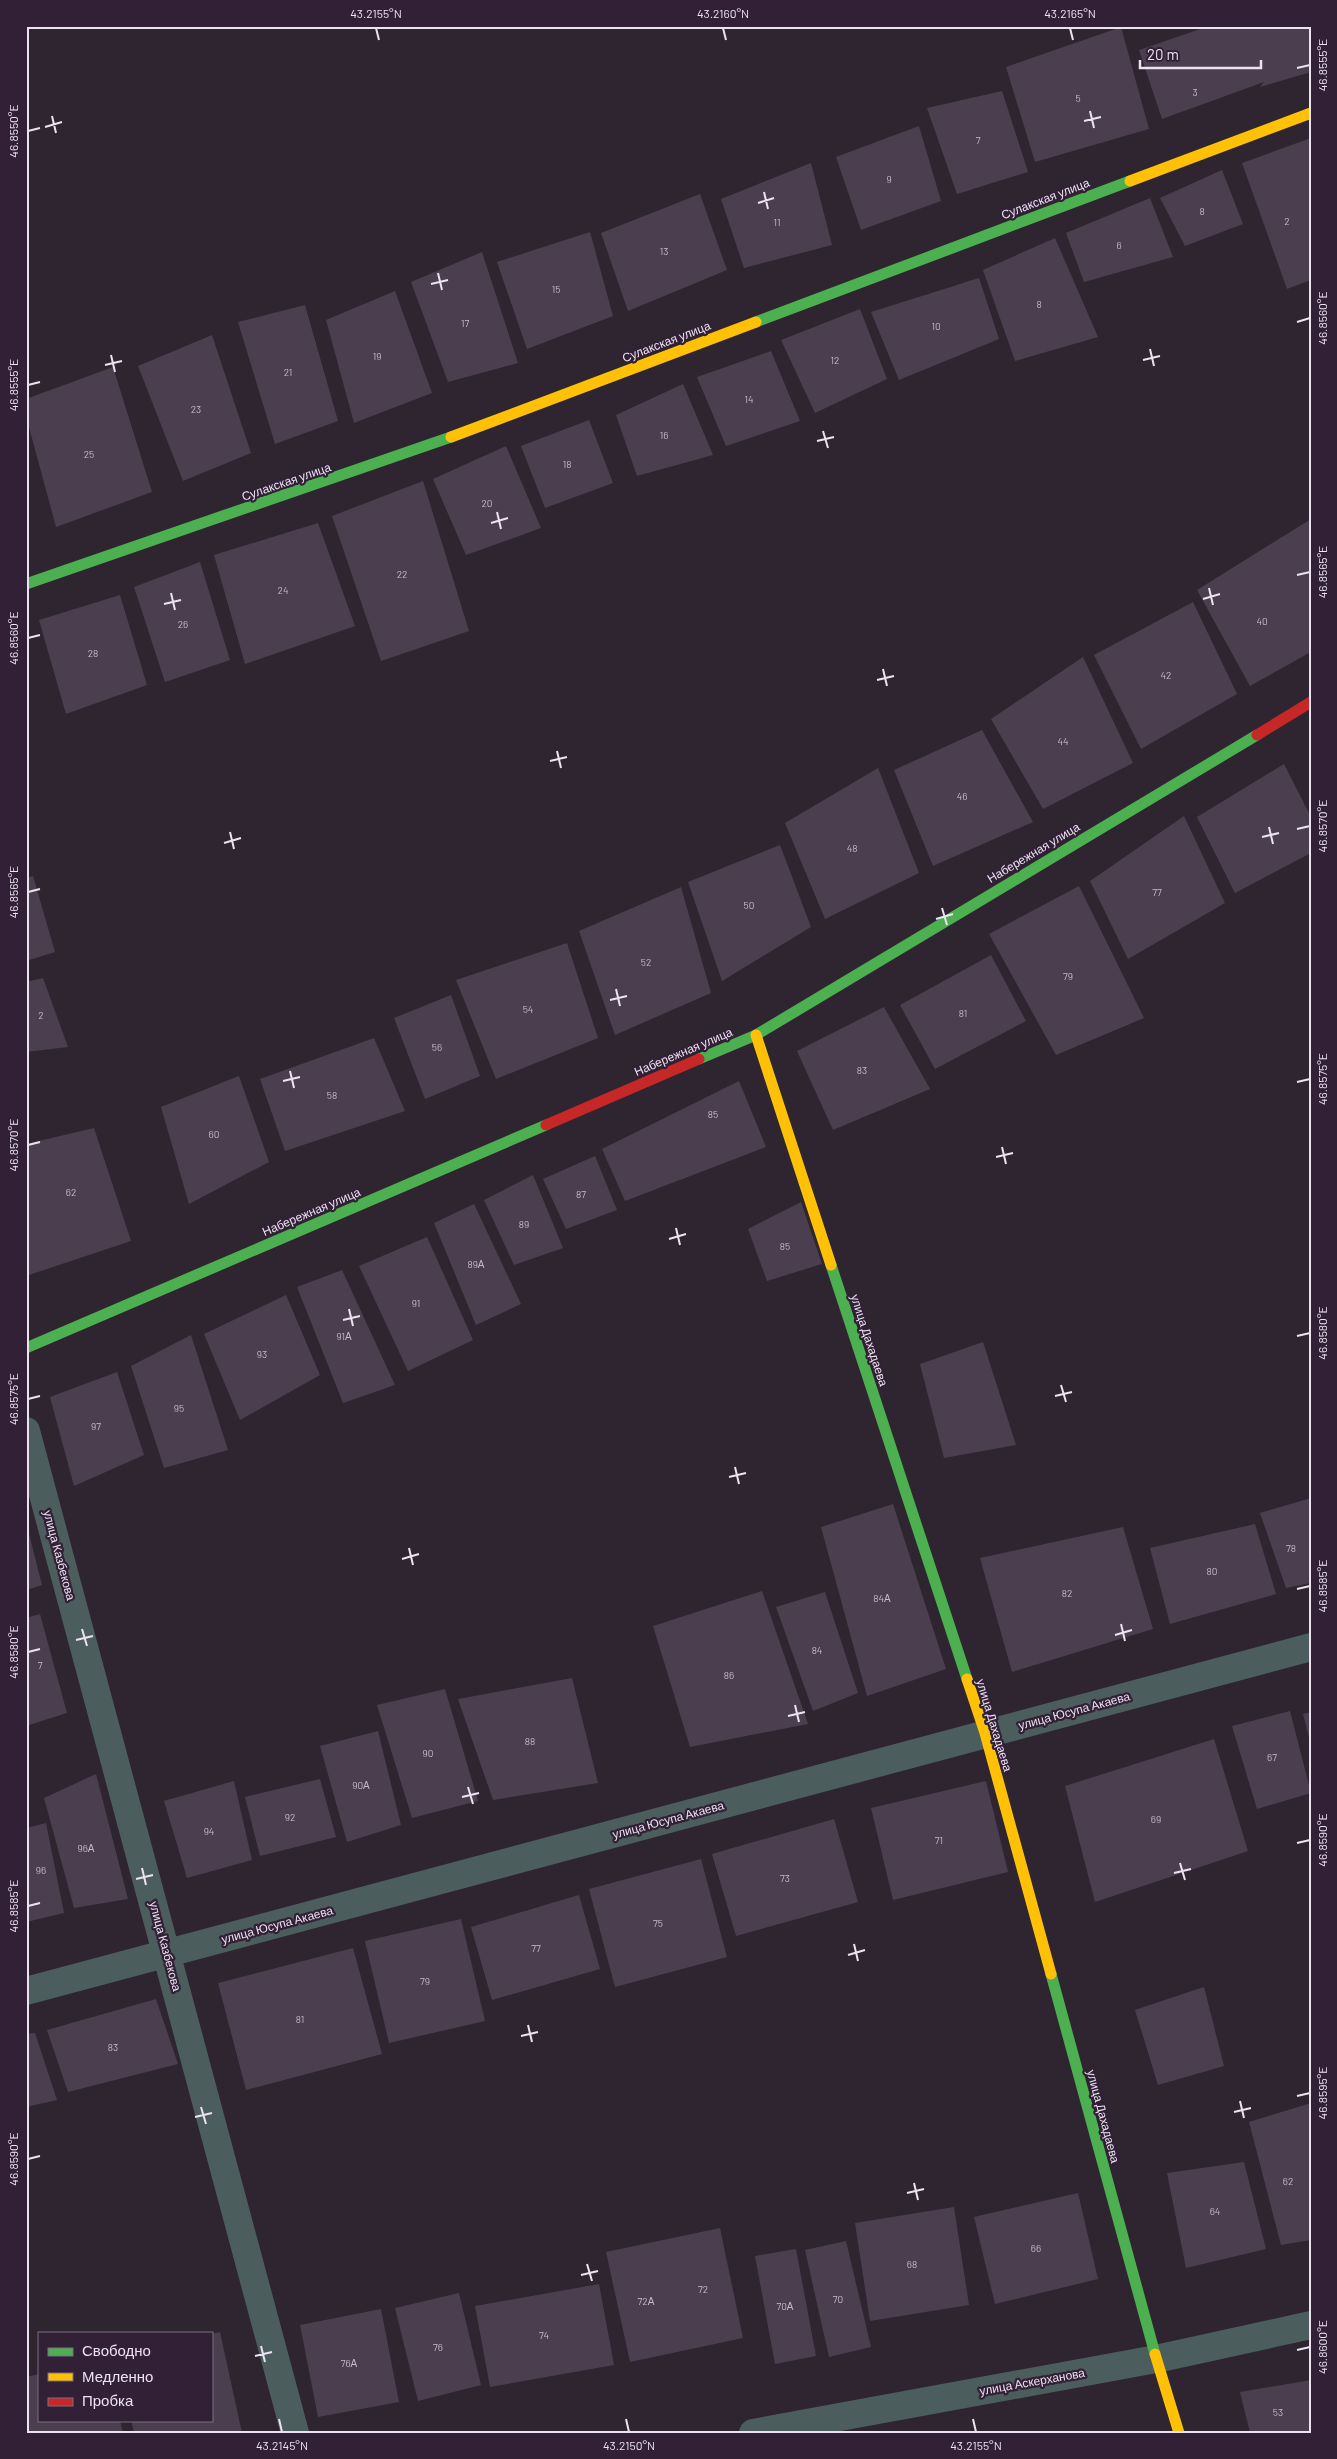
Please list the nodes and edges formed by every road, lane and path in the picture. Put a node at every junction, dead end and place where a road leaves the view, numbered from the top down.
1 (1311, 113) edge
2 (26, 584) edge
3 (1311, 702) edge
4 (756, 1035) junction
5 (26, 1348) edge
6 (26, 1431) edge
7 (1311, 1647) edge
8 (985, 1734) junction
9 (168, 1954) junction
10 (26, 1991) edge
11 (1311, 2325) edge
12 (1156, 2359) junction
13 (295, 2433) edge
14 (753, 2433) edge
15 (1179, 2433) edge

1 - 2 street, Сулакская улица
3 - 4 street, Набережная улица
4 - 5 street, Набережная улица
4 - 8 street, улица Дахадаева
6 - 9 street, улица Казбекова
7 - 8 street, улица Юсупа Акаева
8 - 9 street, улица Юсупа Акаева
8 - 12 street, улица Дахадаева
9 - 10 street, улица Юсупа Акаева
9 - 13 street, улица Казбекова
11 - 12 street, улица Аскерханова
12 - 14 street, улица Аскерханова
12 - 15 street, улица Дахадаева

